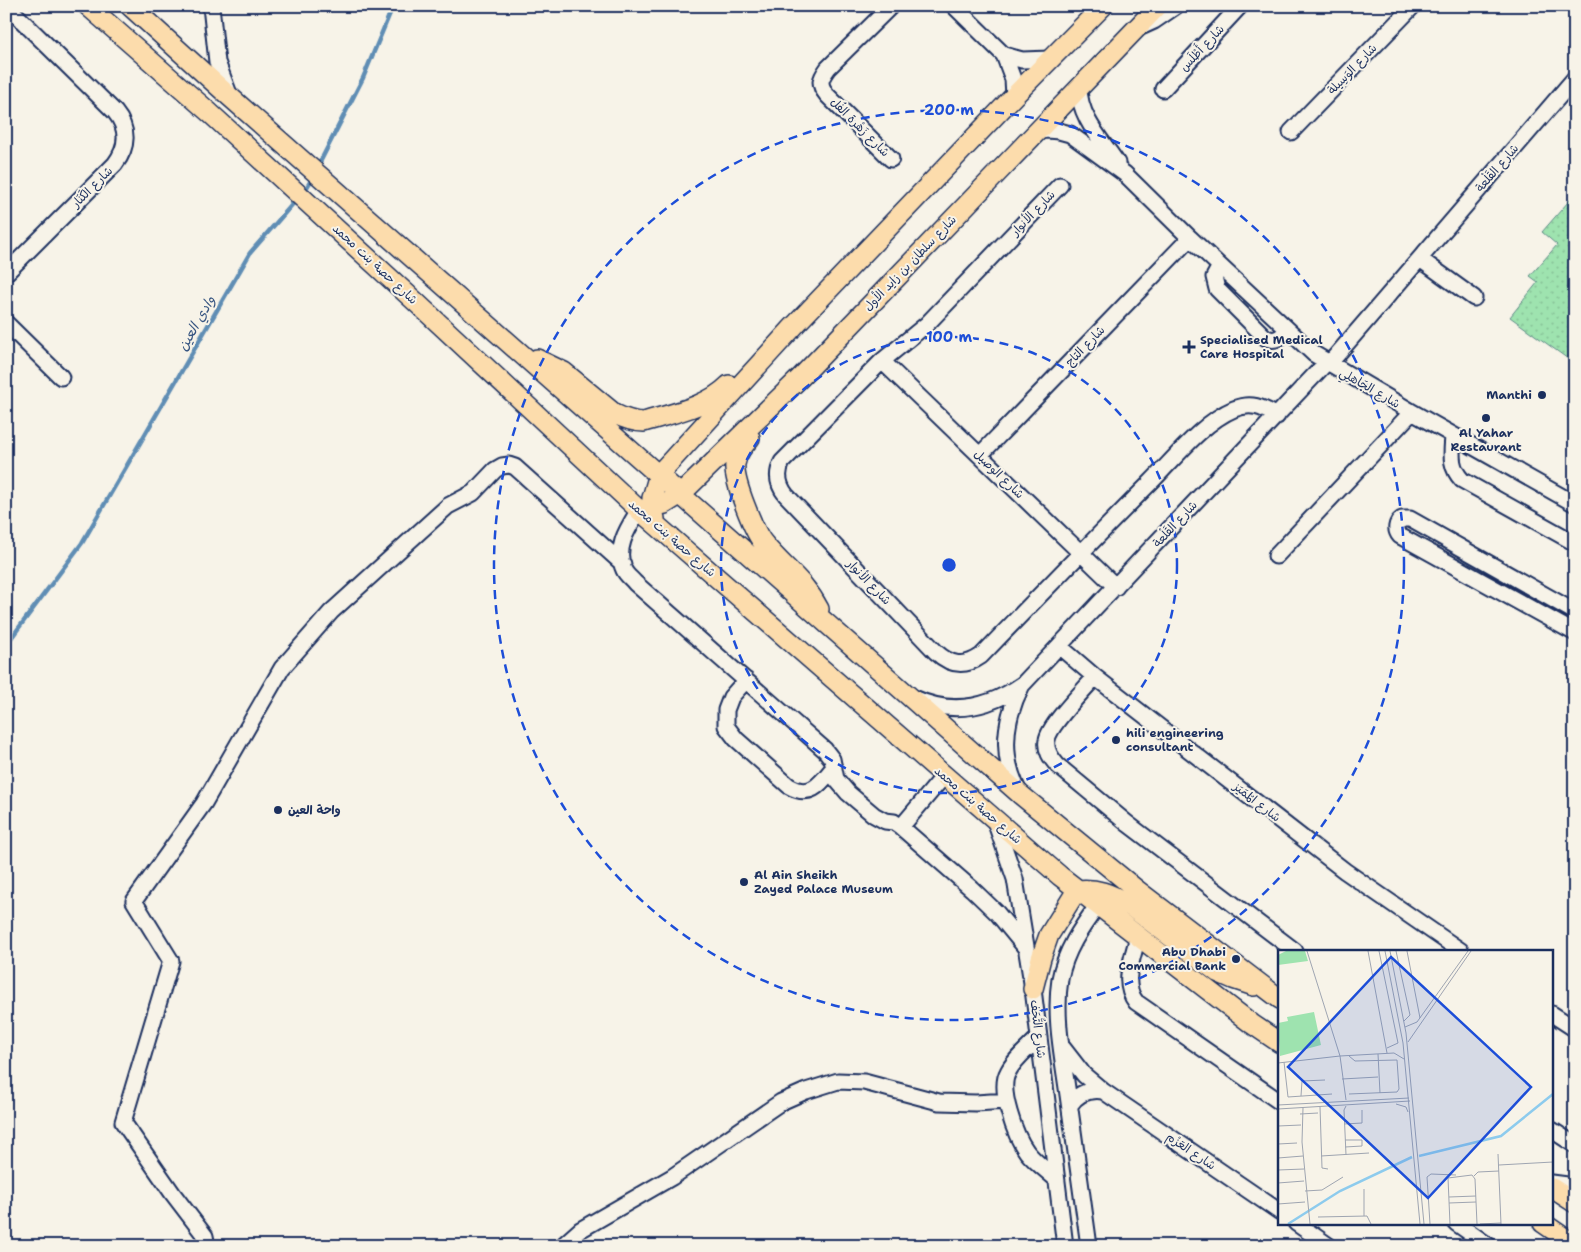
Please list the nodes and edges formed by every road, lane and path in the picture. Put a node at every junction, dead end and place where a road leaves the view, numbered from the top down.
1 (6, 6) edge
2 (88, 6) edge
3 (130, 6) edge
4 (211, 6) edge
5 (890, 6) edge
6 (954, 6) edge
7 (1103, 6) edge
8 (1158, 6) edge
9 (1176, 6) edge
10 (1240, 6) edge
11 (1413, 6) edge
12 (1137, 28) junction
13 (1004, 55) junction
14 (1050, 59) junction
15 (1575, 78) edge
16 (1079, 87) junction
17 (1164, 89) dead end
18 (229, 96) junction
19 (1014, 96) junction
20 (1035, 132) junction
21 (1291, 132) dead end
22 (891, 159) dead end
23 (1125, 174) junction
24 (1060, 185) dead end
25 (1190, 238) junction
26 (1420, 259) junction
27 (1220, 266) junction
28 (6, 273) edge
29 (1474, 298) dead end
30 (6, 323) edge
31 (796, 324) junction
32 (1288, 330) junction
33 (521, 353) junction
34 (882, 361) junction
35 (1328, 363) junction
36 (61, 377) dead end
37 (801, 377) junction
38 (1412, 412) junction
39 (1277, 416) junction
40 (1453, 436) junction
41 (980, 455) junction
42 (659, 474) junction
43 (681, 494) junction
44 (1575, 504) edge
45 (645, 508) junction
46 (1575, 544) edge
47 (1080, 553) junction
48 (1276, 556) dead end
49 (1476, 556) junction
50 (623, 564) junction
51 (1467, 573) junction
52 (1116, 587) junction
53 (1575, 612) edge
54 (825, 622) junction
55 (1575, 633) edge
56 (1059, 646) junction
57 (1095, 677) junction
58 (746, 680) junction
59 (1023, 684) junction
60 (905, 694) junction
61 (834, 768) junction
62 (944, 776) junction
63 (1021, 795) junction
64 (993, 817) junction
65 (901, 827) junction
66 (1098, 859) junction
67 (1077, 890) junction
68 (1101, 898) junction
69 (1138, 936) junction
70 (1025, 948) junction
71 (1294, 950) edge
72 (1460, 950) edge
73 (1033, 989) junction
74 (1273, 994) edge
75 (1554, 1015) edge
76 (1575, 1029) edge
77 (1039, 1037) junction
78 (1278, 1042) edge
79 (1061, 1045) junction
80 (1103, 1091) junction
81 (1006, 1101) junction
82 (1278, 1101) edge
83 (1070, 1105) junction
84 (1554, 1131) edge
85 (1575, 1145) edge
86 (1056, 1178) junction
87 (1554, 1183) edge
88 (1575, 1186) edge
89 (1554, 1189) edge
90 (1575, 1203) edge
91 (1278, 1211) edge
92 (1297, 1224) edge
93 (1457, 1224) edge
94 (1544, 1224) edge
95 (1575, 1245) edge
96 (207, 1246) edge
97 (562, 1246) edge
98 (1065, 1246) edge
99 (1089, 1246) edge
100 (1329, 1246) edge
101 (1489, 1246) edge

1 - 28 street, شارع الكَنَار
2 - 45 main road, شارع حصة بنت محمد
3 - 18 main road
4 - 18 street
5 - 22 street, شارع زَهْرة الفُل
6 - 13 street
7 - 14 main road
8 - 12 main road, شارع سلطان بن زايد الأول
9 - 12 street
10 - 17 street, شارع أَطْلَس
11 - 21 street, شارع الوَسِيلة
12 - 16 main road, شارع سلطان بن زايد الأول
13 - 14 street
13 - 19 street
14 - 19 main road
15 - 26 street, شارع القَلْعة
16 - 20 main road, شارع سلطان بن زايد الأول
16 - 23 street, شارع الجَاهلِي
18 - 33 main road
19 - 31 main road
20 - 23 street, شارع الجَاهلِي
20 - 37 main road, شارع سلطان بن زايد الأول
23 - 25 street, شارع الجَاهلِي
24 - 34 street, شارع الأنوار
25 - 27 street, شارع الجَاهلِي
25 - 41 street, شارع التاج
26 - 29 street
26 - 35 street, شارع القَلْعة
27 - 32 street, شارع الجَاهلِي
27 - 32 street
30 - 36 street
31 - 33 main road
31 - 42 main road
32 - 35 street, شارع الجَاهلِي
33 - 42 main road
34 - 41 street, شارع الوصيل
34 - 47 street, شارع الأنوار
35 - 38 street, شارع الجَاهلِي
35 - 39 street, شارع القَلْعة
37 - 43 main road, شارع سلطان بن زايد الأول
37 - 54 main road
38 - 40 street, شارع الجَاهلِي
38 - 48 street
39 - 47 street, شارع الأنوار
39 - 52 street, شارع القَلْعة
40 - 44 street, شارع الجَاهلِي
40 - 46 street
41 - 47 street, شارع الوصيل
42 - 43 main road
42 - 45 main road
43 - 45 main road, شارع سلطان بن زايد الأول
43 - 54 main road
45 - 50 street
45 - 62 main road, شارع حصة بنت محمد
47 - 52 street, شارع الوصيل
49 - 51 street
49 - 51 street
49 - 53 street
50 - 58 street
50 - 96 street
51 - 55 street
52 - 56 street, شارع القَلْعة
54 - 60 main road
56 - 57 street, شارع المُمَيَز
56 - 59 street, شارع القَلْعة
57 - 71 street
57 - 72 street, شارع المُمَيَز
58 - 61 street
58 - 61 street
59 - 60 street, شارع القَلْعة
59 - 63 street, شارع القَلْعة
60 - 63 main road
61 - 65 street
62 - 64 main road, شارع حصة بنت محمد
62 - 65 street
63 - 66 main road
64 - 67 main road, شارع حصة بنت محمد
64 - 70 street, شارع التُّحَف
65 - 70 street
66 - 68 main road
66 - 74 main road
67 - 68 main road, شارع حصة بنت محمد
67 - 73 main road
68 - 69 main road, شارع حصة بنت محمد
68 - 74 main road
68 - 79 street, شارع التُّحَف
69 - 78 main road, شارع حصة بنت محمد
69 - 82 street
70 - 73 street, شارع التُّحَف
73 - 77 street, شارع التُّحَف
75 - 76 street
77 - 81 street
77 - 86 street, شارع التُّحَف
79 - 80 street, شارع العَزْم
79 - 83 street, شارع التُّحَف
80 - 83 street
80 - 91 street, شارع العَزْم
81 - 86 street
81 - 97 street
83 - 99 street, شارع التُّحَف
84 - 85 street
86 - 98 street, شارع التُّحَف
87 - 88 street
89 - 90 main road
92 - 100 street
93 - 101 street
94 - 95 main road

